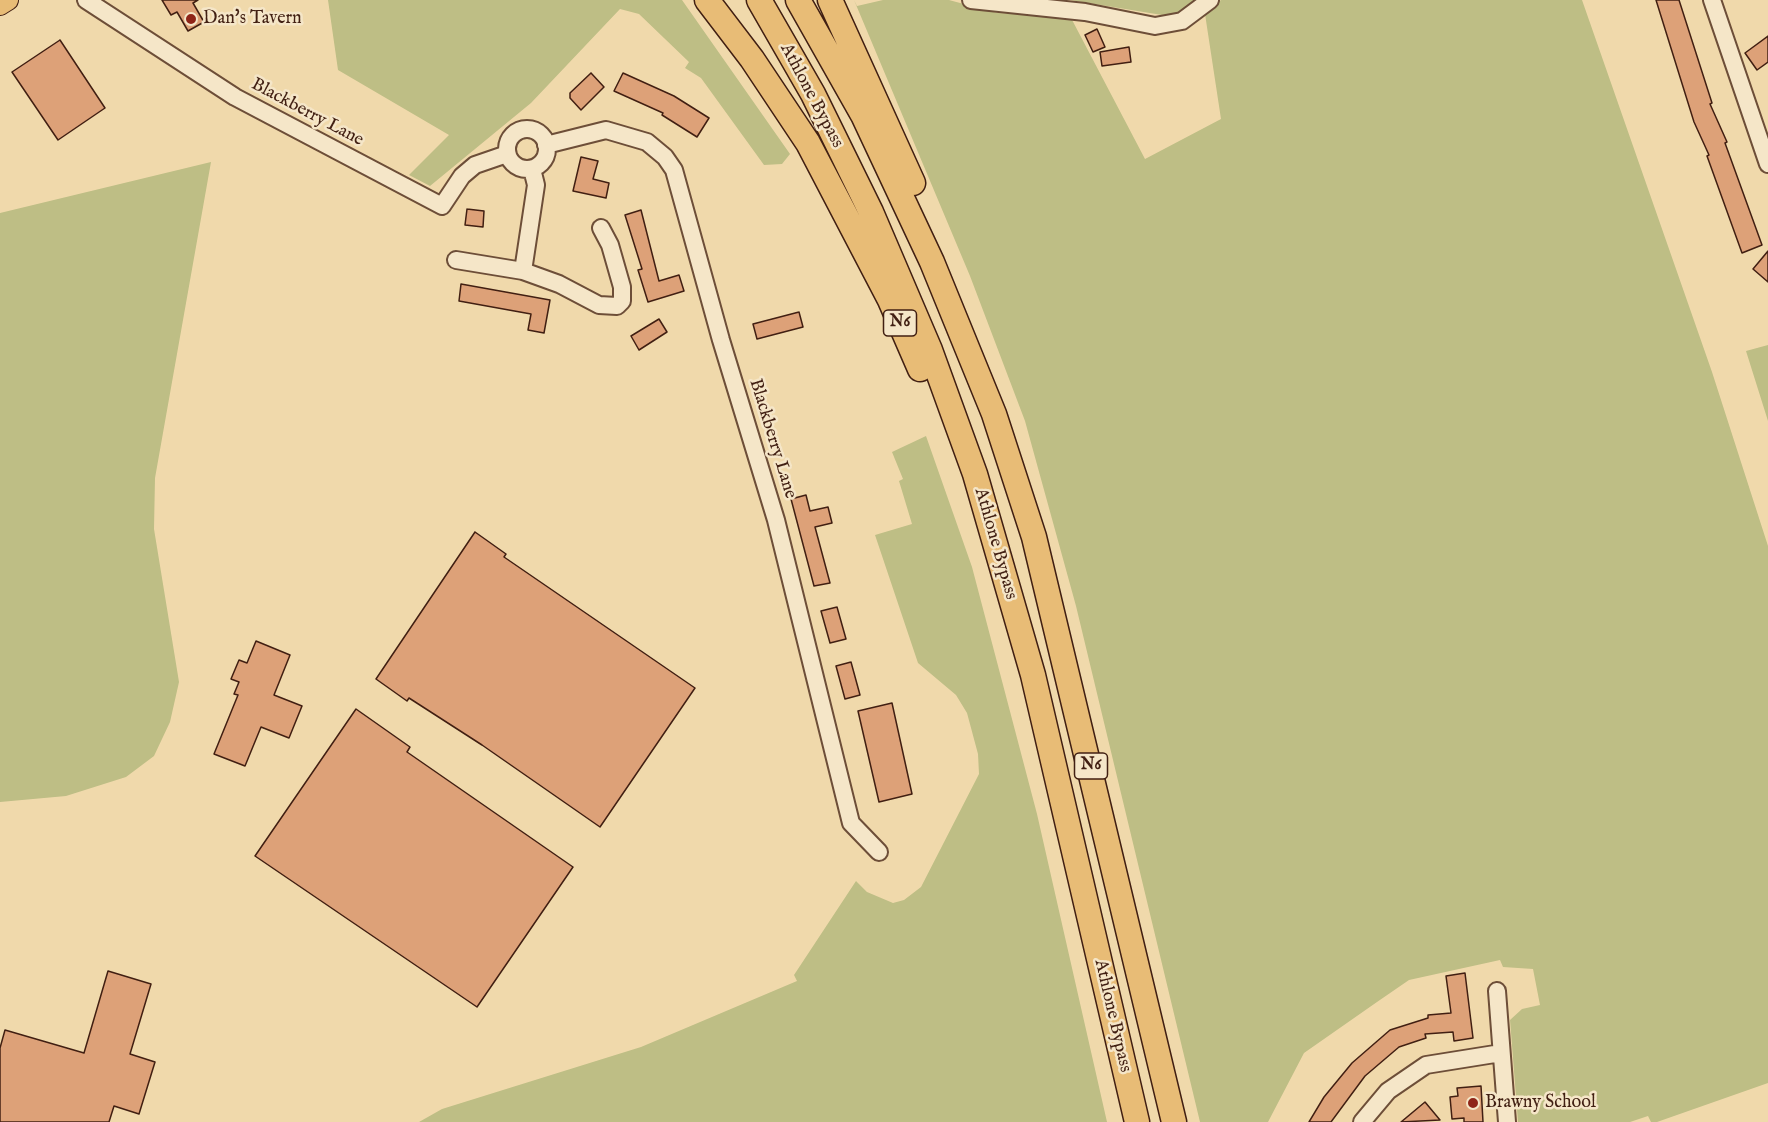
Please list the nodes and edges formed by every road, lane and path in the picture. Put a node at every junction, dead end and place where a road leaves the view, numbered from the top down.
1 (8, 0) edge
2 (86, 0) edge
3 (707, 0) edge
4 (759, 0) edge
5 (798, 0) edge
6 (830, 0) edge
7 (971, 0) edge
8 (1210, 0) edge
9 (1712, 0) edge
10 (0, 5) edge
11 (546, 145) junction
12 (507, 154) junction
13 (1768, 164) edge
14 (532, 169) junction
15 (601, 228) dead end
16 (456, 260) dead end
17 (523, 272) junction
18 (994, 414) junction
19 (1033, 675) junction
20 (879, 852) dead end
21 (1497, 991) dead end
22 (1502, 1053) junction
23 (1137, 1122) edge
24 (1174, 1122) edge
25 (1362, 1122) edge
26 (1507, 1122) edge

1 - 10 main road
2 - 12 street, Blackberry Lane
3 - 19 highway, N6
4 - 19 highway, Athlone Bypass / N6
5 - 18 highway, Athlone Bypass / N6
6 - 18 highway, N6
7 - 8 street
9 - 13 street
11 - 12 street
11 - 14 street
11 - 20 street, Blackberry Lane
12 - 14 street
14 - 17 street
15 - 17 street
16 - 17 street
18 - 24 highway, Athlone Bypass / N6
19 - 23 highway, Athlone Bypass / N6
21 - 22 street
22 - 25 street
22 - 26 street

